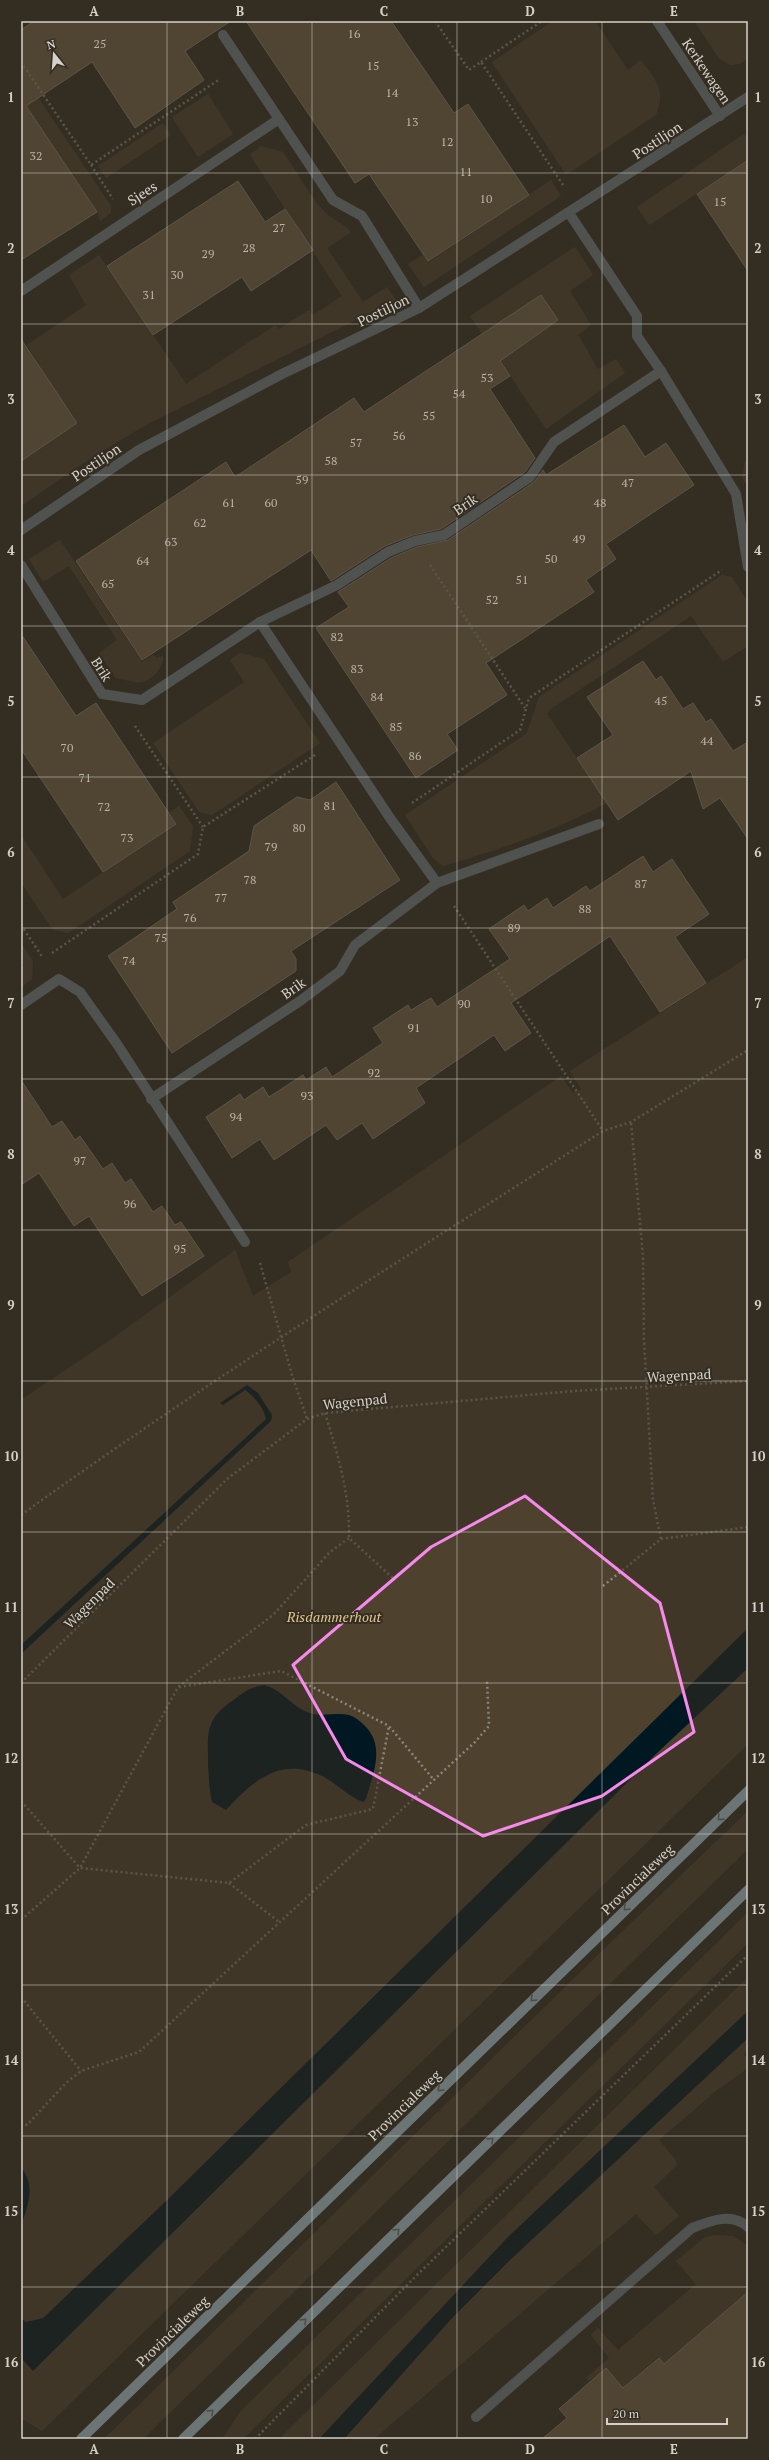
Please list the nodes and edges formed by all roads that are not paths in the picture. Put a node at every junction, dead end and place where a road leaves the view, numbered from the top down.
1 (656, 21) edge
2 (223, 35) dead end
3 (748, 98) edge
4 (720, 116) junction
5 (279, 119) junction
6 (573, 210) junction
7 (21, 291) edge
8 (419, 308) junction
9 (661, 371) junction
10 (21, 530) edge
11 (21, 565) edge
12 (748, 567) edge
13 (260, 622) junction
14 (599, 824) dead end
15 (437, 883) junction
16 (21, 1004) edge
17 (151, 1099) junction
18 (245, 1242) road end
19 (748, 1791) edge
20 (748, 1890) edge
21 (748, 2227) edge
22 (476, 2417) dead end
23 (81, 2439) edge
24 (183, 2439) edge

1 - 4 street, Kerkewagen
2 - 5 street
3 - 4 street, Postiljon
4 - 6 street, Postiljon
5 - 7 street, Sjees
5 - 8 street
6 - 8 street, Postiljon
6 - 9 street
8 - 10 street, Postiljon
9 - 12 street
9 - 13 street, Brik
11 - 13 street, Brik
13 - 15 street
14 - 15 street, Brik
15 - 17 street, Brik
16 - 17 street
17 - 18 street
19 -> 23 main road, Provincialeweg
24 -> 20 main road
21 - 22 street

